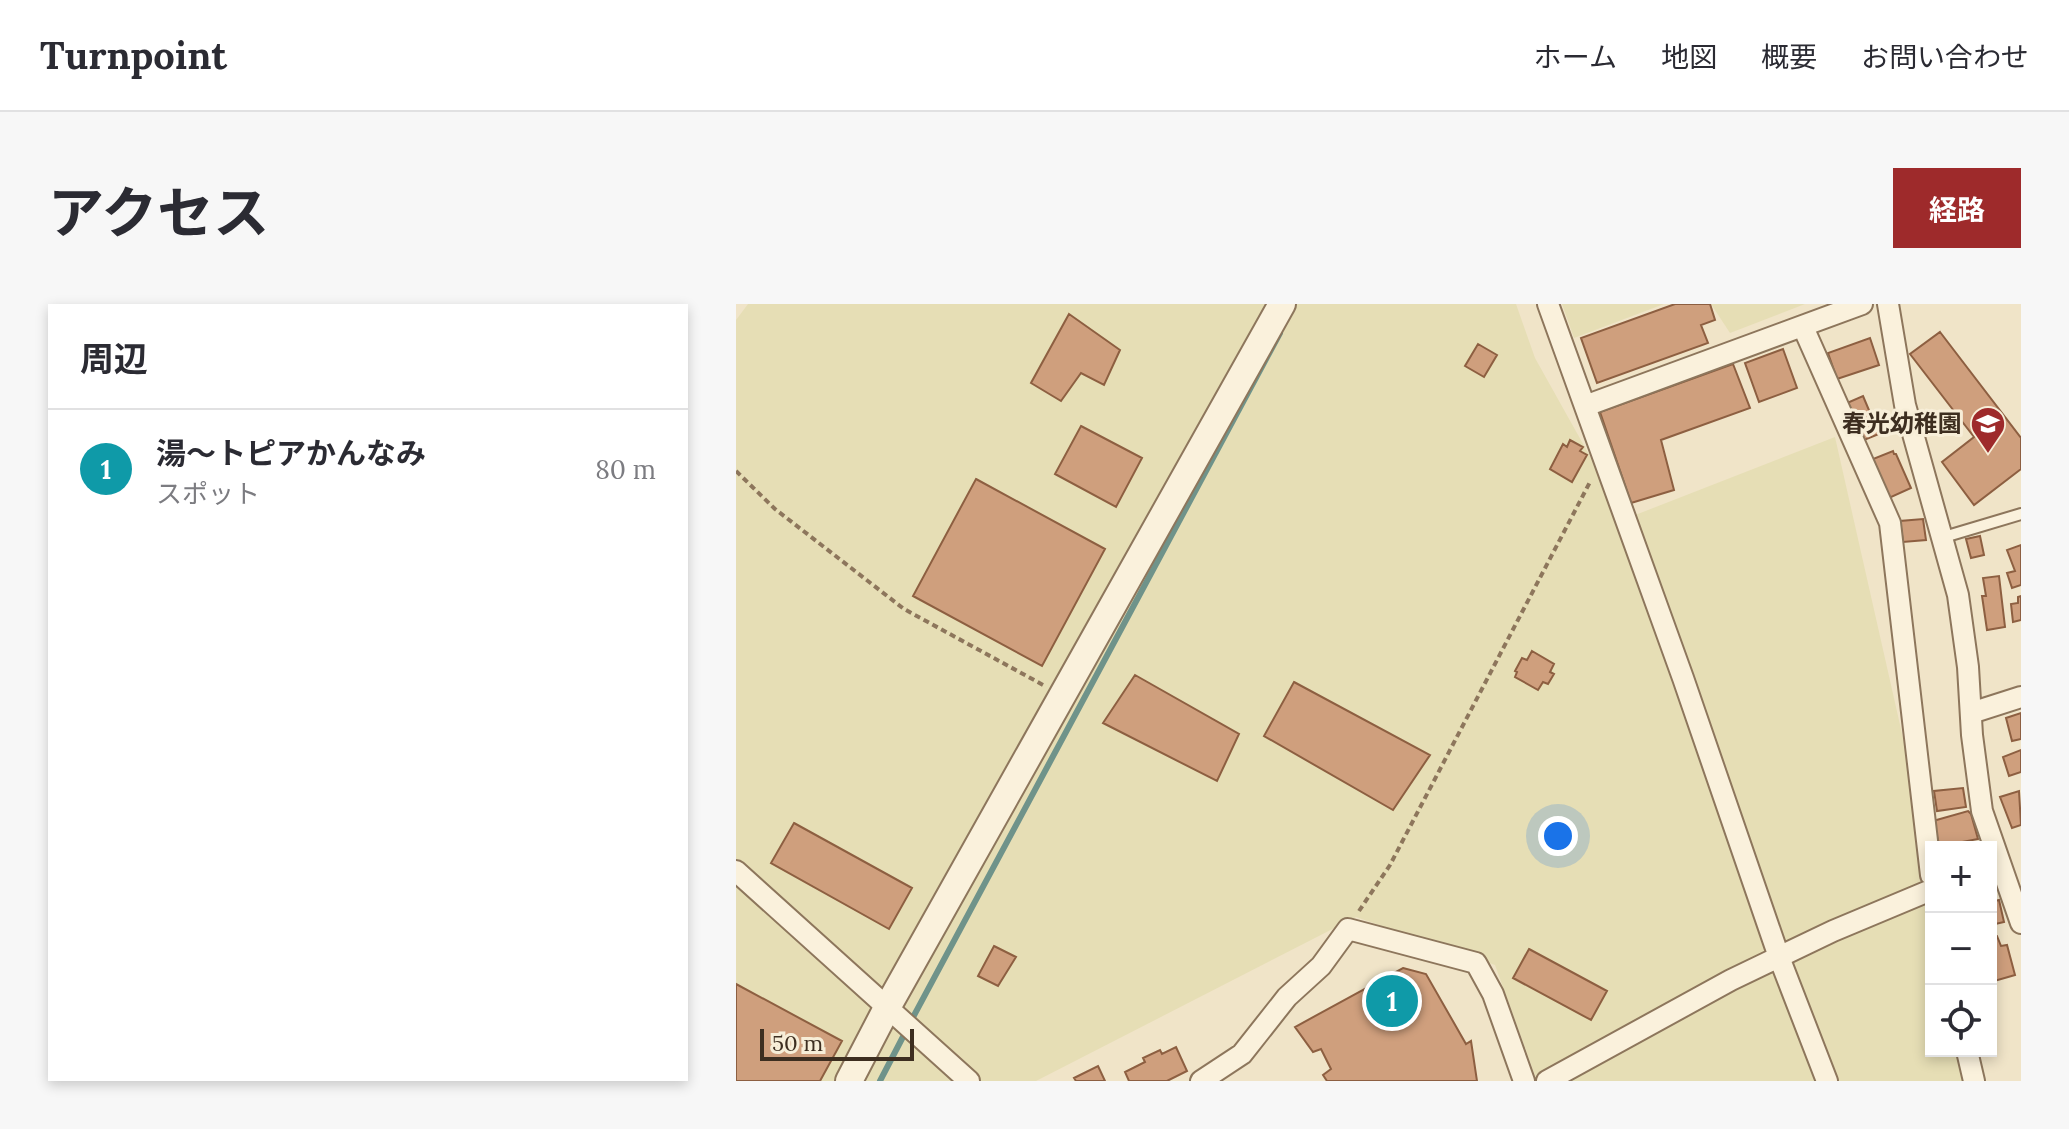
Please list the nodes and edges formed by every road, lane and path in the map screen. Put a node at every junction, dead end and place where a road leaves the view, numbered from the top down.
1 (1282, 304) edge
2 (1548, 304) edge
3 (1862, 304) edge
4 (1888, 304) edge
5 (1803, 327) junction
6 (1585, 406) junction
7 (1603, 459) junction
8 (736, 471) edge
9 (2021, 514) edge
10 (1944, 537) junction
11 (1063, 696) junction
12 (2021, 697) edge
13 (1971, 713) junction
14 (1927, 841) edge
15 (1989, 841) edge
16 (1997, 870) edge
17 (736, 871) edge
18 (1925, 893) edge
19 (2019, 909) edge
20 (1348, 929) junction
21 (1779, 957) junction
22 (894, 1013) junction
23 (1968, 1057) edge
24 (849, 1081) edge
25 (969, 1081) edge
26 (1201, 1081) edge
27 (1524, 1081) edge
28 (1547, 1081) edge
29 (1827, 1081) edge
30 (1974, 1081) edge

1 - 11 street
2 - 6 street
3 - 5 street
4 - 10 street
5 - 6 street
5 - 14 street
6 - 7 street
7 - 20 path
7 - 21 street
8 - 11 path
9 - 10 lane
10 - 13 street
11 - 22 street
12 - 13 street
13 - 15 street
16 - 19 street
17 - 22 street
18 - 21 street
20 - 26 street
20 - 27 street
21 - 28 street
21 - 29 street
22 - 24 street
22 - 25 street
23 - 30 street

